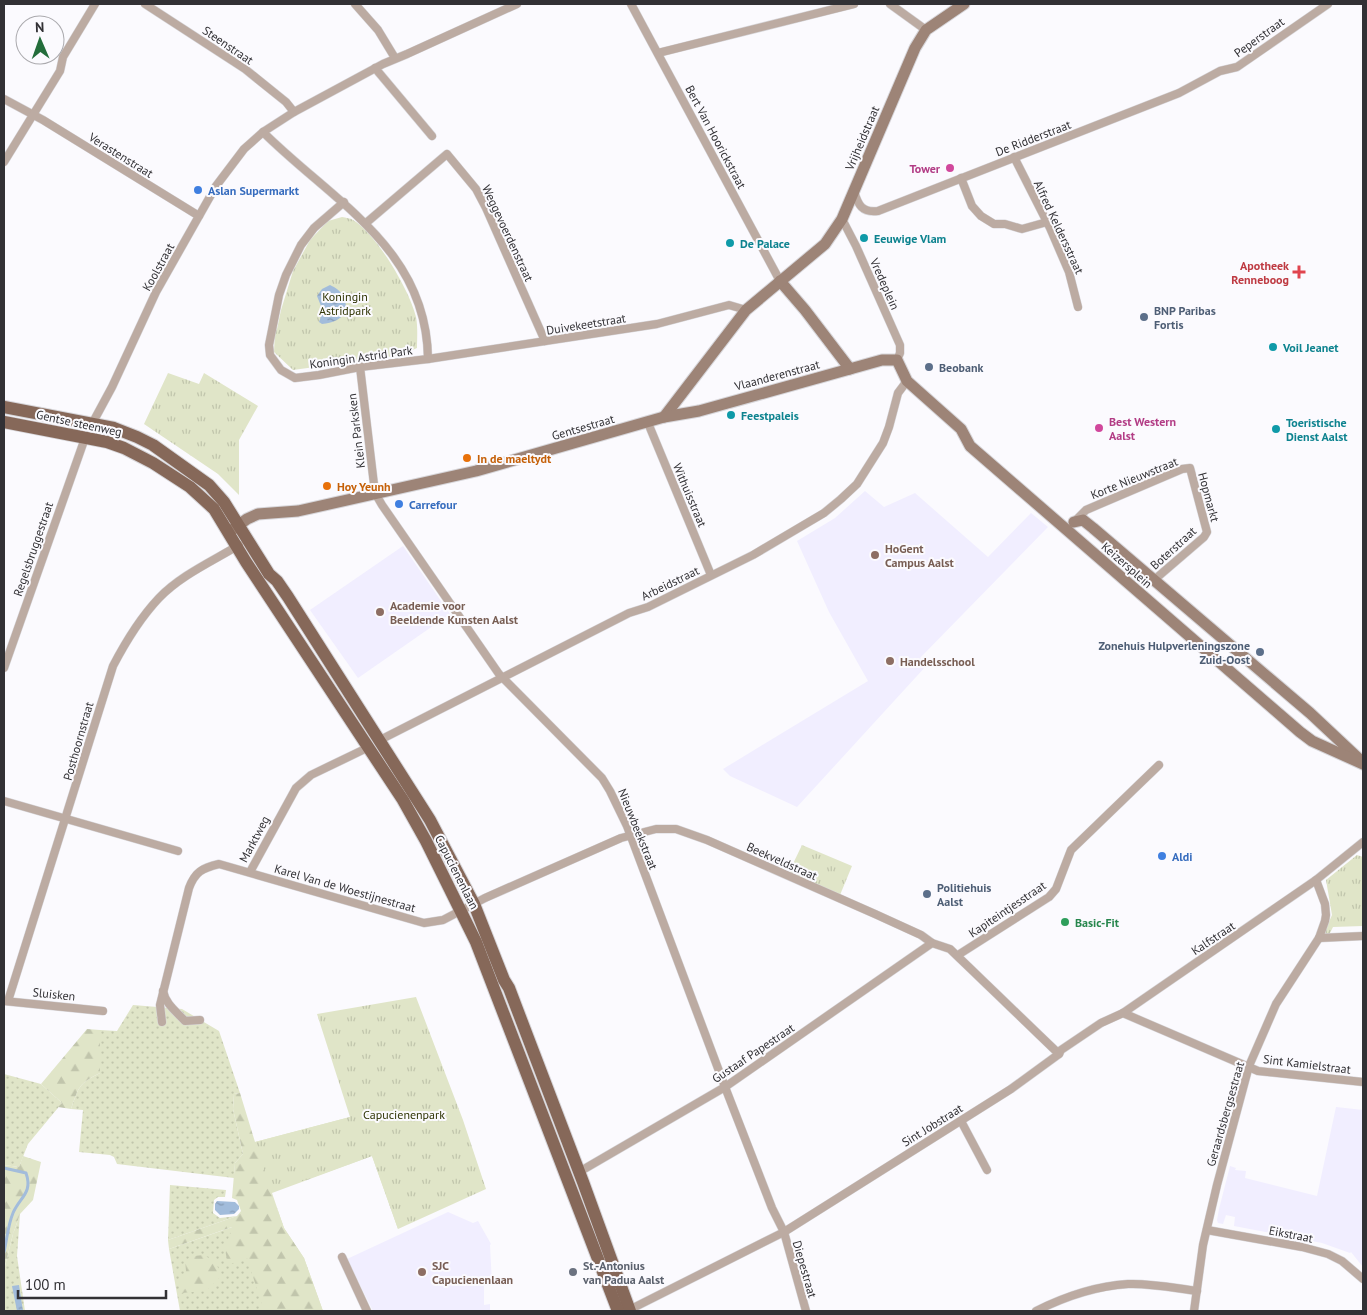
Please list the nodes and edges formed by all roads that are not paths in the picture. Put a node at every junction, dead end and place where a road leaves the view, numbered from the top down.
1 (95, 4) edge
2 (145, 4) edge
3 (355, 4) edge
4 (517, 4) edge
5 (631, 4) edge
6 (854, 4) edge
7 (890, 4) edge
8 (964, 4) edge
9 (1328, 4) edge
10 (926, 30) junction
11 (658, 53) junction
12 (395, 58) junction
13 (375, 68) junction
14 (1228, 69) joint
15 (4, 99) edge
16 (294, 112) junction
17 (32, 116) junction
18 (262, 132) junction
19 (432, 136) dead end
20 (1014, 158) junction
21 (4, 162) edge
22 (961, 178) junction
23 (854, 190) junction
24 (344, 202) junction
25 (198, 216) junction
26 (842, 219) junction
27 (1047, 222) junction
28 (366, 223) junction
29 (780, 281) junction
30 (1078, 307) dead end
31 (746, 310) junction
32 (545, 341) junction
33 (428, 359) junction
34 (897, 360) junction
35 (360, 367) junction
36 (850, 369) junction
37 (907, 381) junction
38 (4, 407) edge
39 (664, 417) junction
40 (4, 422) edge
41 (648, 423) junction
42 (92, 424) junction
43 (85, 438) junction
44 (1190, 468) joint
45 (375, 492) junction
46 (1071, 526) junction
47 (233, 529) junction
48 (1207, 532) joint
49 (242, 543) junction
50 (712, 575) junction
51 (1154, 580) junction
52 (4, 668) edge
53 (504, 678) junction
54 (1322, 725) junction
55 (380, 740) junction
56 (1312, 741) junction
57 (369, 747) junction
58 (1363, 763) edge
59 (1159, 765) dead end
60 (4, 801) edge
61 (66, 819) junction
62 (630, 835) junction
63 (1362, 846) edge
64 (178, 851) dead end
65 (250, 872) junction
66 (1316, 880) junction
67 (474, 904) junction
68 (461, 910) junction
69 (1363, 936) edge
70 (1319, 938) junction
71 (932, 943) junction
72 (958, 955) junction
73 (163, 989) junction
74 (6, 1001) edge
75 (102, 1010) dead end
76 (1123, 1013) junction
77 (200, 1020) dead end
78 (162, 1022) dead end
79 (1058, 1054) junction
80 (1249, 1066) junction
81 (1363, 1082) edge
82 (725, 1086) junction
83 (961, 1121) junction
84 (987, 1170) dead end
85 (579, 1172) junction
86 (1207, 1230) junction
87 (784, 1232) junction
88 (342, 1258) dead end
89 (1363, 1279) edge
90 (1196, 1291) junction
91 (367, 1311) edge
92 (626, 1311) edge
93 (806, 1311) edge
94 (1036, 1311) edge
95 (1194, 1311) edge

1 - 17 street
2 - 16 street, Steenstraat
3 - 12 street
4 - 12 street, Koolstraat
5 - 11 street, Bert Van Hoorickstraat
6 - 11 street
7 - 10 street
8 - 10 street, Vrijheidstraat
9 - 14 street, Peperstraat
10 - 23 street, Vrijheidstraat
11 - 29 street, Bert Van Hoorickstraat
12 - 13 street, Koolstraat
13 - 16 street, Koolstraat
13 - 19 street
14 - 20 street, De Ridderstraat
15 - 17 street, Verastenstraat
16 - 18 street, Koolstraat
17 - 21 street
17 - 25 street, Verastenstraat
18 - 24 street, Koningin Astrid Park
18 - 25 street, Koolstraat
20 - 22 street, De Ridderstraat
20 - 27 street, Alfred Keldersstraat
22 - 23 street, De Ridderstraat
22 - 27 street
23 - 26 street, Vrijheidstraat
24 - 28 street, Koningin Astrid Park
24 - 35 street, Koningin Astrid Park
25 - 42 street, Koolstraat
26 - 29 street, Vrijheidstraat
26 - 34 street, Vredeplein
27 - 30 street, Alfred Keldersstraat
28 - 32 street, Weggevoerdenstraat
28 - 33 street, Koningin Astrid Park
29 - 31 street
29 - 36 street
31 - 32 street, Duivekeetstraat
31 - 39 street
32 - 33 street, Duivekeetstraat
33 - 35 street, Koningin Astrid Park
34 - 36 street, Vlaanderenstraat
34 - 37 street, Keizersplein
35 - 45 street, Klein Parksken
36 - 39 street, Vlaanderenstraat
37 - 46 street, Keizersplein
37 - 50 street, Arbeidstraat
38 - 42 main road, Gentse steenweg
39 - 41 street, Gentsestraat
40 - 43 main road, Gentse steenweg
41 - 45 street, Gentsestraat
41 - 50 street, Withuisstraat
42 - 43 main road
42 - 47 main road, Gentse steenweg
43 - 47 main road, Gentse steenweg
43 - 52 street, Regelsbruggestraat
44 - 46 street, Korte Nieuwstraat
44 - 48 street, Hopmarkt
45 - 47 street, Gentsestraat
45 - 53 street, Nieuwbeekstraat
46 - 51 street, Keizersplein
46 - 56 street, Keizersplein
47 - 49 main road, Capucienenlaan
48 - 51 street, Boterstraat
49 - 55 main road, Capucienenlaan
49 - 57 main road, Capucienenlaan
49 - 61 street, Posthoornstraat
50 - 53 street, Arbeidstraat
51 - 54 street, Keizersplein
53 - 55 street, Arbeidstraat
53 - 62 street, Nieuwbeekstraat
54 - 56 street
54 - 58 street, Keizersplein
55 - 67 main road, Capucienenlaan
56 - 58 street, Keizersplein
57 - 65 street, Marktweg
57 - 68 main road, Capucienenlaan
59 - 72 street, Kapiteintjesstraat
60 - 61 street
61 - 64 street
61 - 74 street, Posthoornstraat
62 - 67 street, Beekveldstraat
62 - 71 street, Beekveldstraat
62 - 82 street, Nieuwbeekstraat
63 - 66 street, Kalfstraat
65 - 68 street, Karel Van de Woestijnestraat
65 - 73 street, Marktweg
66 - 70 street, Geraardsbergsestraat
66 - 76 street, Kalfstraat
67 - 68 street, Beekveldstraat
67 - 85 main road, Capucienenlaan
68 - 92 main road, Capucienenlaan
69 - 70 street
70 - 80 street, Geraardsbergsestraat
71 - 72 street, Beekveldstraat
71 - 82 street, Gustaaf Papestraat
72 - 79 street, Beekveldstraat
73 - 77 street
73 - 78 street, Marktweg
74 - 75 street, Sluisken
76 - 79 street, Sint Jobstraat
76 - 80 street
79 - 83 street, Sint Jobstraat
80 - 81 street, Sint Kamielstraat
80 - 86 street, Geraardsbergsestraat
82 - 85 street, Gustaaf Papestraat
82 - 87 street, Nieuwbeekstraat
83 - 84 street
83 - 87 street, Sint Jobstraat
85 - 92 main road, Capucienenlaan
86 - 89 street, Eikstraat
86 - 90 street, Geraardsbergsestraat
87 - 92 street, Sint Jobstraat
87 - 93 street, Diepestraat
88 - 91 street
90 - 94 street
90 - 95 street, Geraardsbergsestraat

